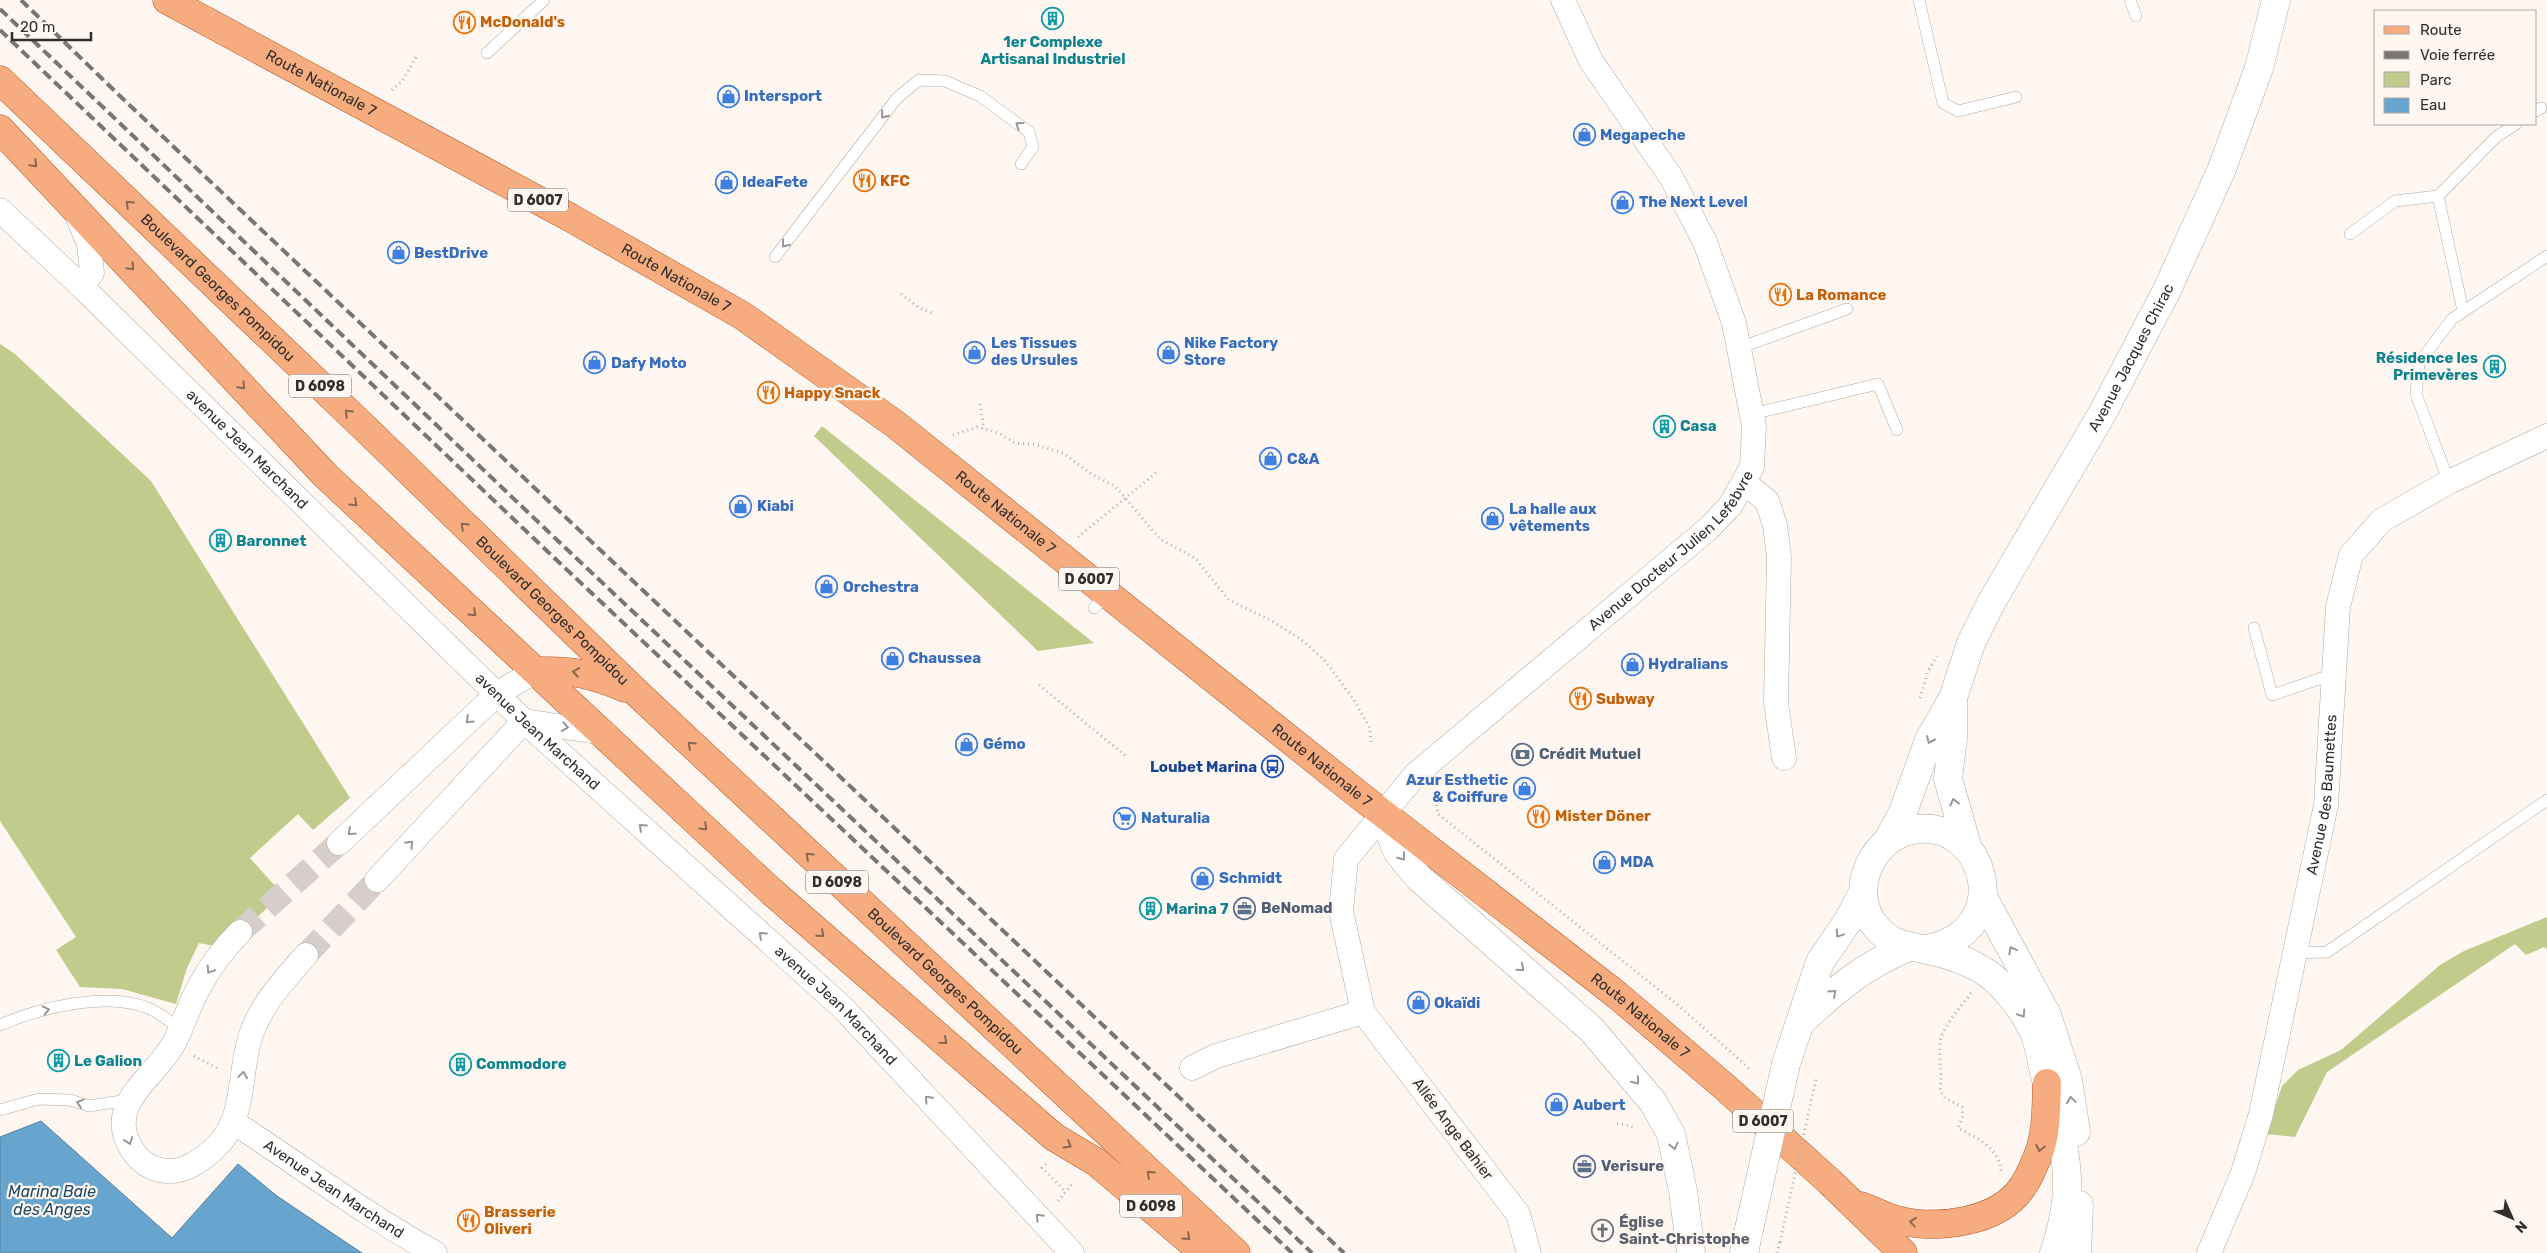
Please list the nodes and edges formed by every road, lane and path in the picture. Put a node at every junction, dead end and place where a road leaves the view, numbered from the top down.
1 (167, 0) edge
2 (544, 0) edge
3 (1919, 0) edge
4 (2130, 0) edge
5 (2276, 0) edge
6 (1570, 3) edge
7 (2136, 16) dead end
8 (418, 54) dead end
9 (487, 54) dead end
10 (0, 80) edge
11 (387, 94) dead end
12 (2016, 97) dead end
13 (2514, 125) edge
14 (0, 129) edge
15 (1021, 164) dead end
16 (2438, 196) junction
17 (73, 206) junction
18 (0, 210) edge
19 (2350, 234) dead end
20 (2547, 256) edge
21 (775, 257) dead end
22 (81, 286) junction
23 (901, 294) dead end
24 (1847, 309) dead end
25 (2463, 311) junction
26 (935, 314) dead end
27 (1739, 348) junction
28 (980, 404) dead end
29 (1752, 414) junction
30 (984, 429) junction
31 (1897, 430) dead end
32 (2547, 436) edge
33 (947, 437) dead end
34 (1157, 472) dead end
35 (2449, 482) junction
36 (1745, 483) junction
37 (1126, 498) junction
38 (1074, 540) dead end
39 (2254, 628) dead end
40 (536, 671) junction
41 (2334, 674) junction
42 (1039, 685) dead end
43 (498, 693) junction
44 (638, 694) junction
45 (1954, 698) junction
46 (524, 721) junction
47 (605, 733) junction
48 (1371, 743) dead end
49 (1127, 757) dead end
50 (1784, 758) dead end
51 (1416, 774) junction
52 (2547, 800) edge
53 (1382, 813) junction
54 (1888, 840) junction
55 (339, 843) tunnel mouth
56 (1968, 848) junction
57 (377, 880) tunnel mouth
58 (1863, 892) junction
59 (1983, 897) junction
60 (240, 932) tunnel mouth
61 (1917, 949) junction
62 (2295, 953) junction
63 (306, 955) tunnel mouth
64 (1974, 988) dead end
65 (1363, 1012) junction
66 (0, 1025) edge
67 (1797, 1026) junction
68 (180, 1030) junction
69 (167, 1055) junction
70 (1192, 1068) dead end
71 (1752, 1071) dead end
72 (1816, 1079) dead end
73 (2047, 1083) junction
74 (240, 1091) junction
75 (128, 1100) junction
76 (0, 1110) edge
77 (233, 1122) junction
78 (1051, 1160) dead end
79 (1069, 1177) dead end
80 (2001, 1179) dead end
81 (1849, 1200) junction
82 (1746, 1241) edge
83 (435, 1253) edge
84 (1072, 1253) edge
85 (1204, 1253) edge
86 (1236, 1253) edge
87 (1528, 1253) edge
88 (1691, 1253) edge
89 (1777, 1253) edge
90 (1902, 1253) edge
91 (2054, 1253) edge
92 (2077, 1253) edge
93 (2209, 1253) edge

1 - 53 main road, Route Nationale 7 / D 6007
2 - 9 lane
3 - 12 lane
4 - 7 lane
5 - 45 main road, Avenue Jacques Chirac
6 - 27 street, Avenue Docteur Julien Lefebvre
8 - 11 path
44 -> 10 main road, Boulevard Georges Pompidou / D 6098
13 - 16 lane
14 -> 17 main road, D 6098
15 -> 21 lane
16 - 19 lane
16 - 25 lane
17 - 22 street
17 -> 40 main road, D 6098
18 - 22 street, avenue Jean Marchand
20 - 25 lane
22 - 43 street, avenue Jean Marchand
23 - 26 path
24 - 27 lane
25 - 35 lane
27 - 29 street, Avenue Docteur Julien Lefebvre
28 - 30 path
29 - 31 lane
29 - 36 street, Avenue Docteur Julien Lefebvre
30 - 33 path
30 - 37 path
32 - 35 street, Avenue des Baumettes
34 - 37 path
35 - 41 street, Avenue des Baumettes
36 - 50 street
36 - 51 street, Avenue Docteur Julien Lefebvre
37 - 38 path
37 - 48 path
39 - 41 lane
40 - 43 street
44 -> 40 main road
40 - 47 main road, D 6098
41 - 62 street, Avenue des Baumettes
42 - 49 path
43 - 46 street, avenue Jean Marchand
43 -> 55 street
86 -> 44 main road, Boulevard Georges Pompidou / D 6098
45 -> 54 main road, Avenue Jacques Chirac
56 -> 45 main road, Avenue Jacques Chirac
46 -> 47 street
57 -> 46 street
84 -> 46 street, avenue Jean Marchand
47 -> 85 main road, D 6098
51 - 53 street, Avenue Docteur Julien Lefebvre
51 - 71 path
52 - 62 lane
53 - 65 street, Avenue Docteur Julien Lefebvre
53 - 81 main road, Route Nationale 7 / D 6007
53 -> 88 main road
54 - 56 main road
54 - 58 main road
56 - 59 main road
58 - 61 main road
58 -> 67 main road
59 - 61 main road
92 -> 59 main road
60 -> 68 street
67 -> 61 main road
61 -> 73 main road
62 - 93 street, Avenue des Baumettes
74 -> 63 street
64 - 80 path
65 - 70 street
65 - 87 street, Allée Ange Bahier
66 -> 68 lane
67 - 82 main road, bridge
68 - 69 street
69 - 74 path
69 - 75 street
72 - 89 path, bridge
73 -> 81 main road
73 - 91 main road
74 - 77 street
75 -> 76 lane
75 -> 77 street
77 - 83 street, Avenue Jean Marchand
78 - 79 path
81 - 90 main road, Route Nationale 7 / D 6007

